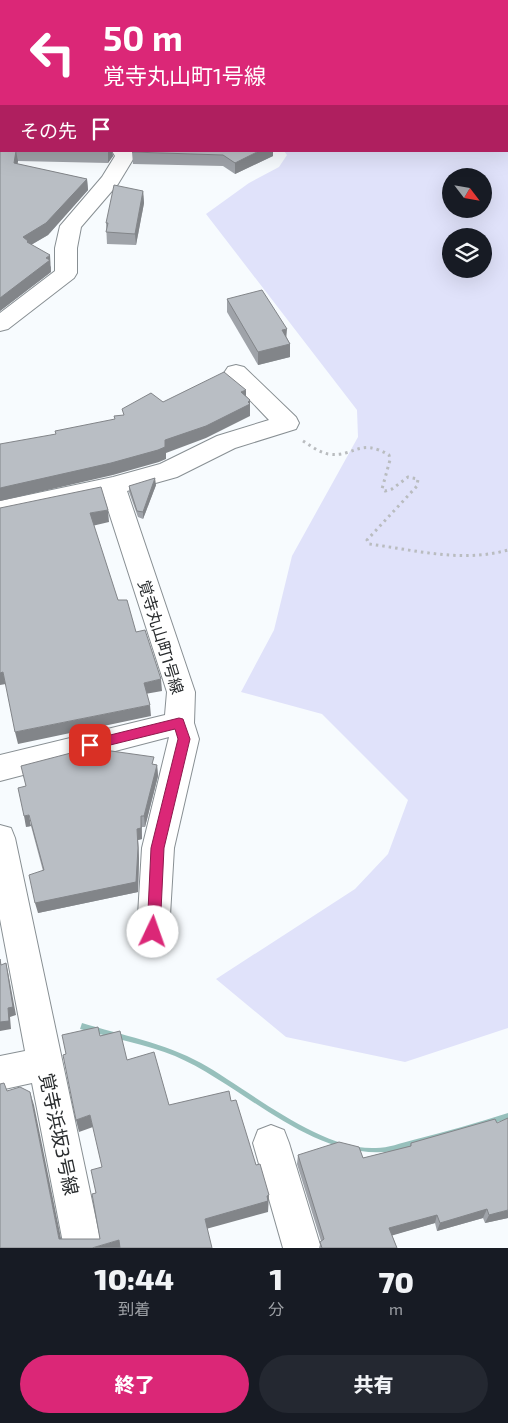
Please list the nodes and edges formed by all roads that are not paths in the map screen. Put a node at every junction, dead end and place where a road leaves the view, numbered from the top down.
1 (123, 152) edge
2 (0, 324) edge
3 (236, 373) dead end
4 (113, 486) junction
5 (0, 510) edge
6 (179, 723) junction
7 (0, 768) edge
8 (0, 838) edge
9 (153, 932) dead end
10 (45, 1064) junction
11 (0, 1073) edge
12 (271, 1143) dead end
13 (83, 1248) edge
14 (302, 1248) edge

1 - 2 street
3 - 4 street
4 - 5 street
4 - 6 street, 覚寺丸山町1号線
6 - 7 street
6 - 9 street, 覚寺丸山町1号線
8 - 10 street
10 - 11 street, 覚寺浜坂3号線
10 - 13 street, 覚寺浜坂3号線
12 - 14 street

